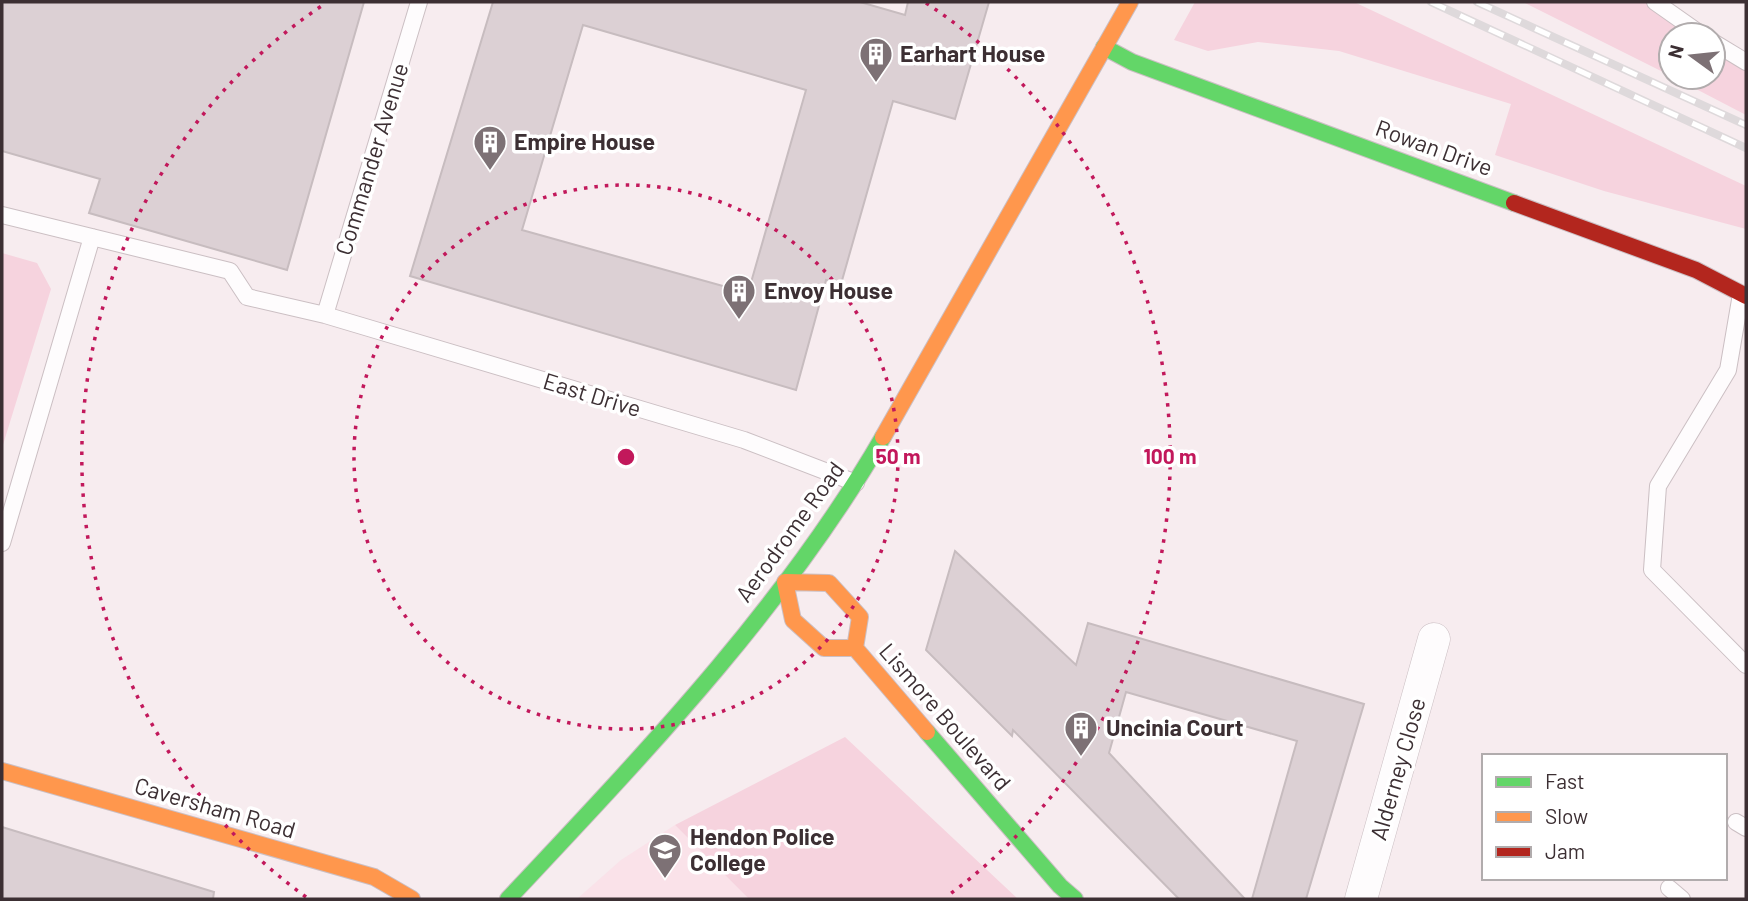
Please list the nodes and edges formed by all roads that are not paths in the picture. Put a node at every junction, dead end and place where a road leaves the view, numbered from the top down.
1 (419, 2) edge
2 (1130, 2) edge
3 (1655, 2) edge
4 (1682, 21) edge
5 (1104, 47) junction
6 (1727, 50) edge
7 (1746, 62) edge
8 (2, 215) edge
9 (92, 237) junction
10 (1744, 294) edge
11 (325, 315) junction
12 (856, 483) junction
13 (2, 543) edge
14 (785, 582) junction
15 (1434, 639) dead end
16 (855, 648) junction
17 (1746, 666) edge
18 (2, 771) edge
19 (1668, 888) dead end
20 (412, 899) edge
21 (508, 899) edge
22 (1075, 899) edge
23 (1361, 899) edge
24 (1682, 899) edge

1 - 11 lane, Commander Avenue
2 - 5 street, Aerodrome Road
3 - 4 lane
5 - 10 street, Rowan Drive
5 - 12 street, Aerodrome Road
6 - 7 lane
8 - 9 lane, East Drive
9 - 11 lane, East Drive
9 - 13 lane
10 - 17 lane
11 - 12 lane, East Drive
12 - 14 street, Aerodrome Road
14 - 16 street, Lismore Boulevard
14 - 16 street
14 - 21 street, Aerodrome Road
15 - 23 street, Alderney Close
16 - 22 street, Lismore Boulevard
18 - 20 street, Caversham Road
19 - 24 lane

